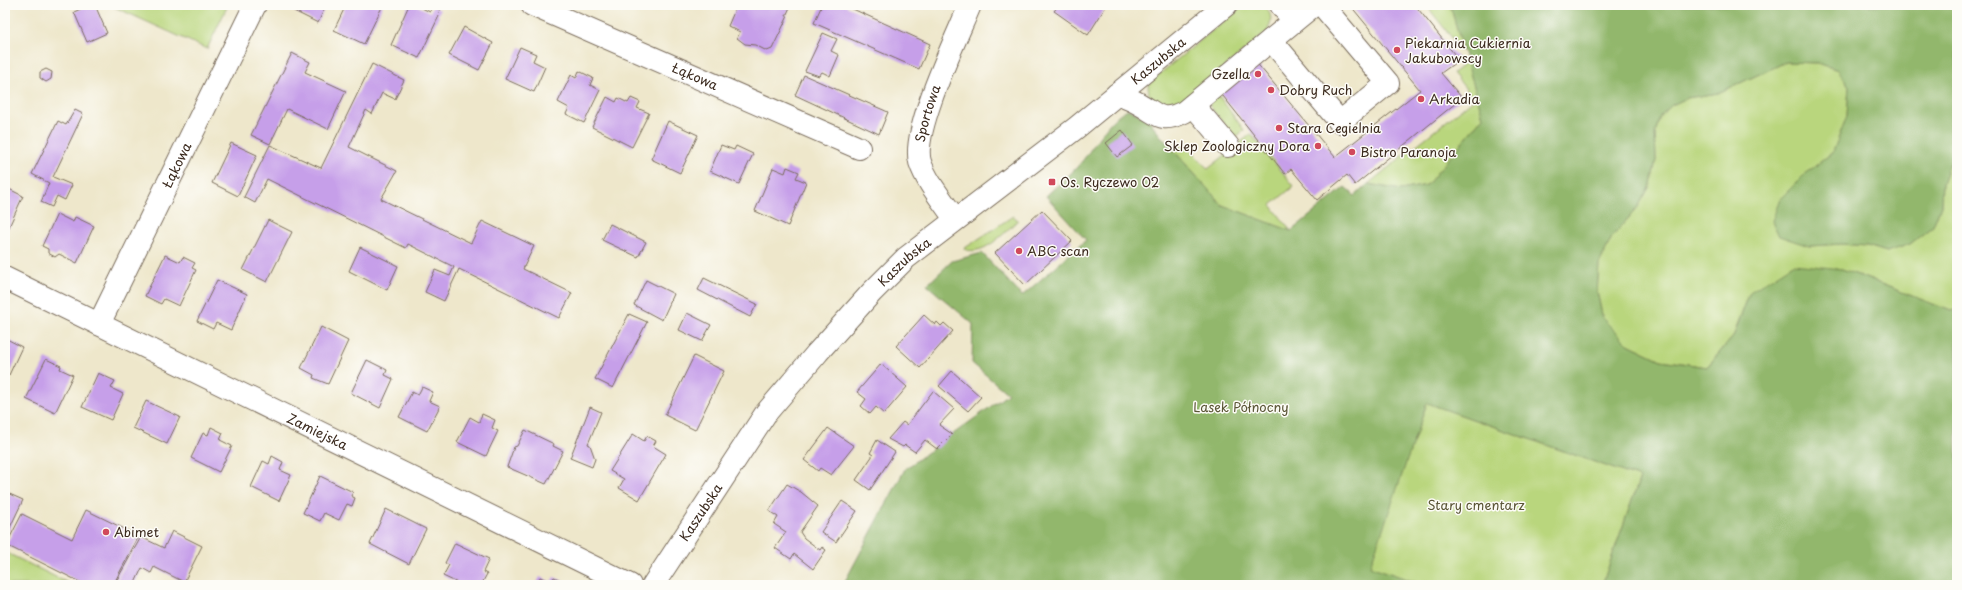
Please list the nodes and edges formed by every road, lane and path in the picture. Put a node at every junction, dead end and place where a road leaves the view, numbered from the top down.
1 (255, 5) edge
2 (532, 5) edge
3 (970, 5) edge
4 (1226, 5) edge
5 (1314, 5) edge
6 (1322, 5) edge
7 (1287, 13) edge
8 (1271, 40) junction
9 (1117, 94) junction
10 (1193, 105) junction
11 (1228, 146) dead end
12 (858, 148) dead end
13 (956, 219) junction
14 (5, 278) edge
15 (99, 324) junction
16 (630, 585) edge
17 (654, 585) edge

1 - 15 street, Łąkowa
2 - 12 street, Łąkowa
3 - 13 street, Sportowa
4 - 9 street, Kaszubska
5 - 7 street
6 - 8 street
7 - 8 street
8 - 10 street
9 - 10 street
9 - 13 street, Kaszubska
10 - 11 street
13 - 17 street, Kaszubska
14 - 15 street, Zamiejska
15 - 16 street, Zamiejska

